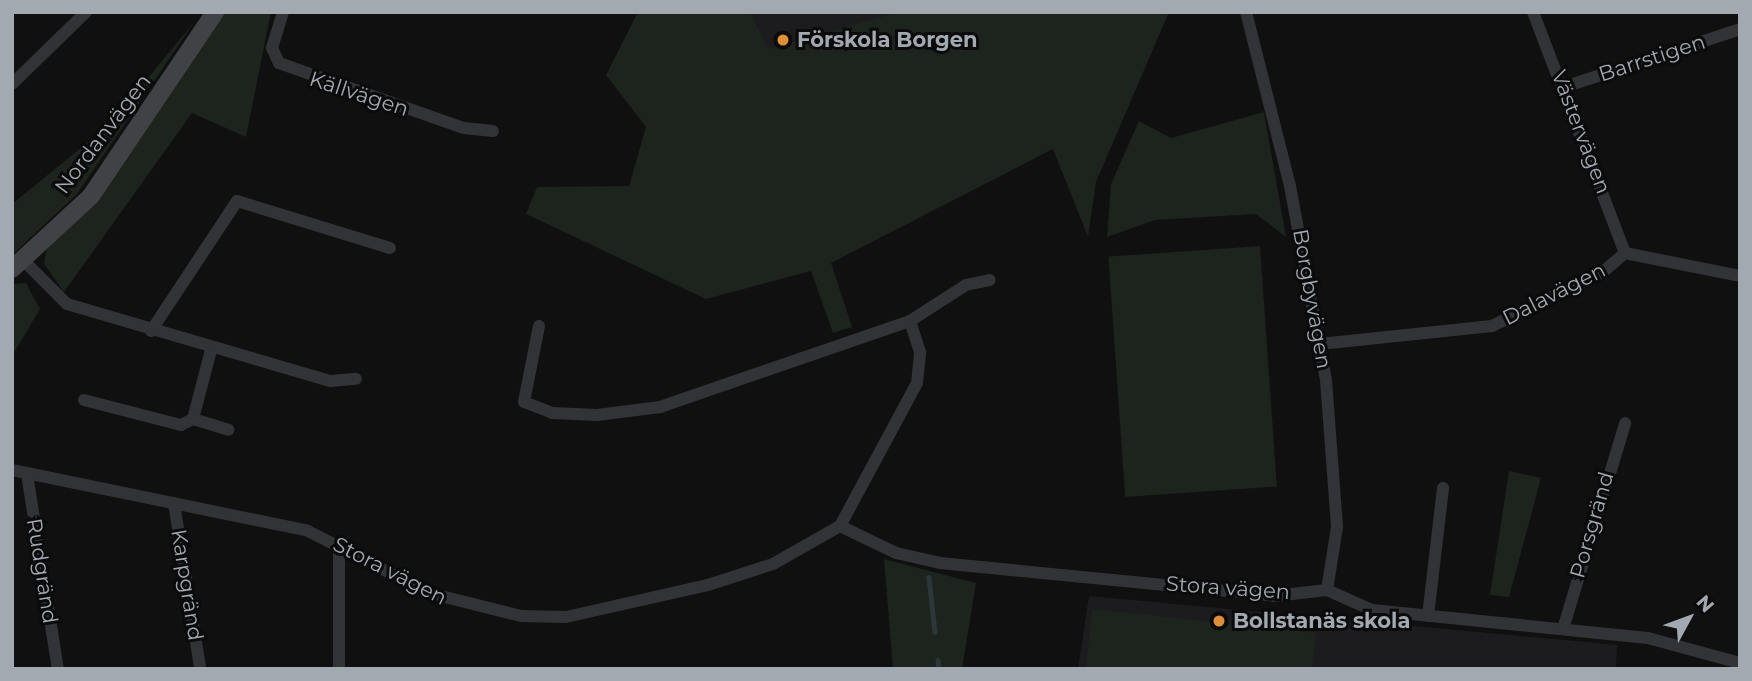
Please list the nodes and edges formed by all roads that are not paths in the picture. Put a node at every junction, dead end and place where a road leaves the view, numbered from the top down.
1 (86, 12) edge
2 (215, 12) edge
3 (283, 12) edge
4 (1246, 12) edge
5 (1533, 12) edge
6 (1740, 29) edge
7 (12, 84) edge
8 (1564, 88) junction
9 (493, 131) dead end
10 (390, 248) dead end
11 (1625, 253) junction
12 (18, 265) edge
13 (1740, 276) edge
14 (989, 280) dead end
15 (909, 321) junction
16 (539, 326) dead end
17 (151, 331) junction
18 (1320, 344) junction
19 (211, 350) junction
20 (355, 379) dead end
21 (84, 400) dead end
22 (192, 419) junction
23 (1625, 423) dead end
24 (228, 430) dead end
25 (12, 470) edge
26 (27, 474) junction
27 (1443, 488) dead end
28 (174, 503) junction
29 (840, 526) junction
30 (339, 544) junction
31 (1327, 590) junction
32 (1429, 616) junction
33 (1563, 629) junction
34 (1740, 663) edge
35 (200, 667) dead end
36 (58, 669) edge
37 (340, 669) edge

1 - 7 street
2 - 12 street, Nordanvägen
3 - 9 street, Källvägen
4 - 18 street, Borgbyvägen
5 - 8 street, Västervägen
6 - 8 street, Barrstigen
8 - 11 street, Västervägen
10 - 17 street
11 - 13 street, Dalavägen
11 - 18 street, Dalavägen
12 - 17 street
14 - 15 street
15 - 16 street
15 - 29 street
17 - 19 street
18 - 31 street, Borgbyvägen
19 - 20 street
19 - 22 street
21 - 22 street
22 - 24 street
23 - 33 street, Porsgränd
25 - 26 street, Stora vägen
26 - 28 street, Stora vägen
26 - 36 street, Rudgränd
27 - 32 street
28 - 30 street, Stora vägen
28 - 35 street, Karpgränd
29 - 30 street, Stora vägen
29 - 31 street, Stora vägen
30 - 37 street
31 - 32 street
32 - 33 street
33 - 34 street

